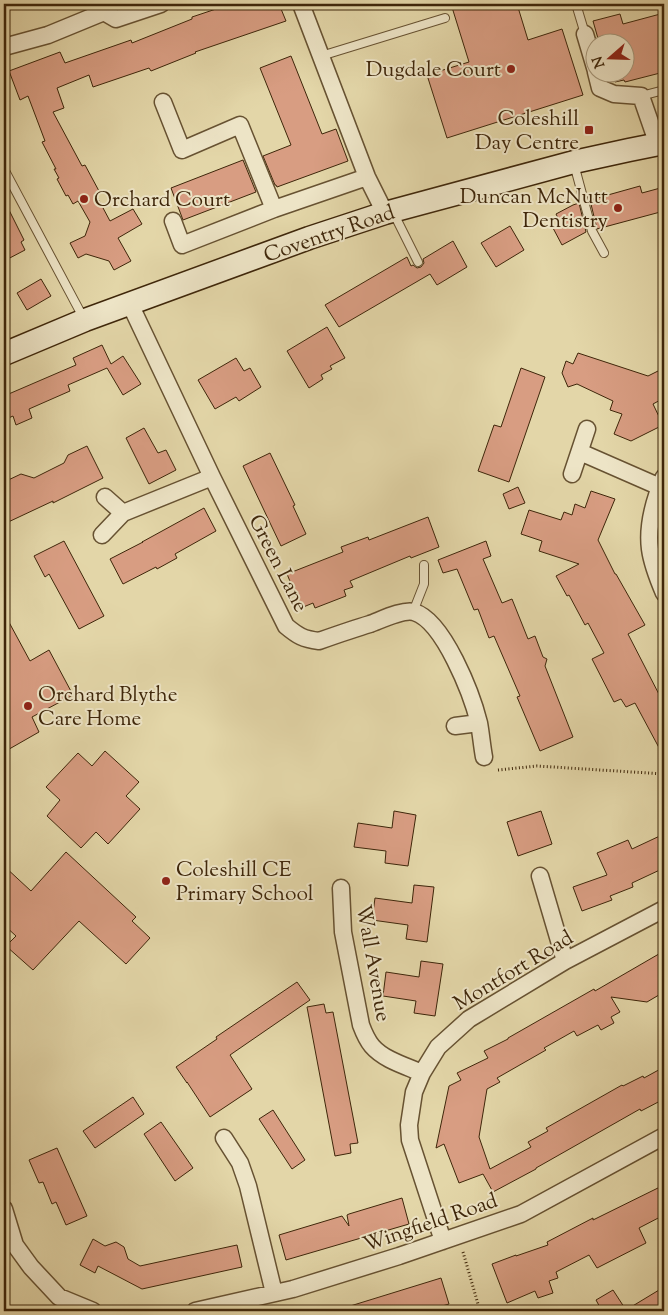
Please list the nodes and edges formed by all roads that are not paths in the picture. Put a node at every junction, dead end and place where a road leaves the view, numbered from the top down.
1 (161, 4) edge
2 (301, 4) edge
3 (576, 4) edge
4 (102, 8) edge
5 (445, 18) dead end
6 (585, 34) joint
7 (586, 37) edge
8 (4, 47) edge
9 (320, 56) junction
10 (598, 82) edge
11 (664, 90) edge
12 (641, 96) junction
13 (163, 102) dead end
14 (661, 144) edge
15 (574, 162) junction
16 (4, 169) edge
17 (367, 177) junction
18 (274, 209) junction
19 (388, 212) junction
20 (173, 221) dead end
21 (604, 253) dead end
22 (418, 262) dead end
23 (130, 304) junction
24 (85, 320) junction
25 (5, 351) edge
26 (587, 430) dead end
27 (580, 452) junction
28 (572, 474) dead end
29 (212, 477) junction
30 (662, 482) edge
31 (105, 497) dead end
32 (123, 514) junction
33 (102, 535) dead end
34 (424, 566) dead end
35 (664, 593) edge
36 (414, 612) junction
37 (479, 723) junction
38 (455, 726) dead end
39 (484, 757) road end
40 (540, 876) dead end
41 (341, 888) dead end
42 (664, 909) edge
43 (564, 961) junction
44 (422, 1073) junction
45 (664, 1136) edge
46 (224, 1138) dead end
47 (4, 1208) edge
48 (451, 1238) junction
49 (9, 1248) edge
50 (274, 1293) junction
51 (93, 1311) edge
52 (194, 1311) edge

1 - 4 street
2 - 9 street
3 - 6 lane
4 - 8 street
5 - 9 lane
6 - 7 street
9 - 17 street
10 - 12 street
11 - 12 lane
12 - 14 street
13 - 18 street
14 - 15 main road, Coventry Road
15 - 19 main road, Coventry Road
15 - 21 lane
16 - 24 lane
17 - 18 street
17 - 19 street
18 - 20 street
19 - 22 lane
19 - 23 main road, Coventry Road
23 - 24 main road, Coventry Road
23 - 29 street, Green Lane
24 - 25 main road, Coventry Road
26 - 27 street
27 - 28 street
27 - 30 street
29 - 32 street
29 - 36 street, Green Lane
30 - 35 street
31 - 32 street
32 - 33 street
34 - 36 lane
36 - 37 street
37 - 38 street
37 - 39 street
40 - 43 street
41 - 44 street, Wall Avenue
42 - 43 street, Montfort Road
43 - 44 street, Montfort Road
44 - 48 street, Montfort Road
45 - 48 street, Wingfield Road
46 - 50 street
47 - 49 street
48 - 50 street, Wingfield Road
49 - 51 street
50 - 52 street, Wingfield Road

